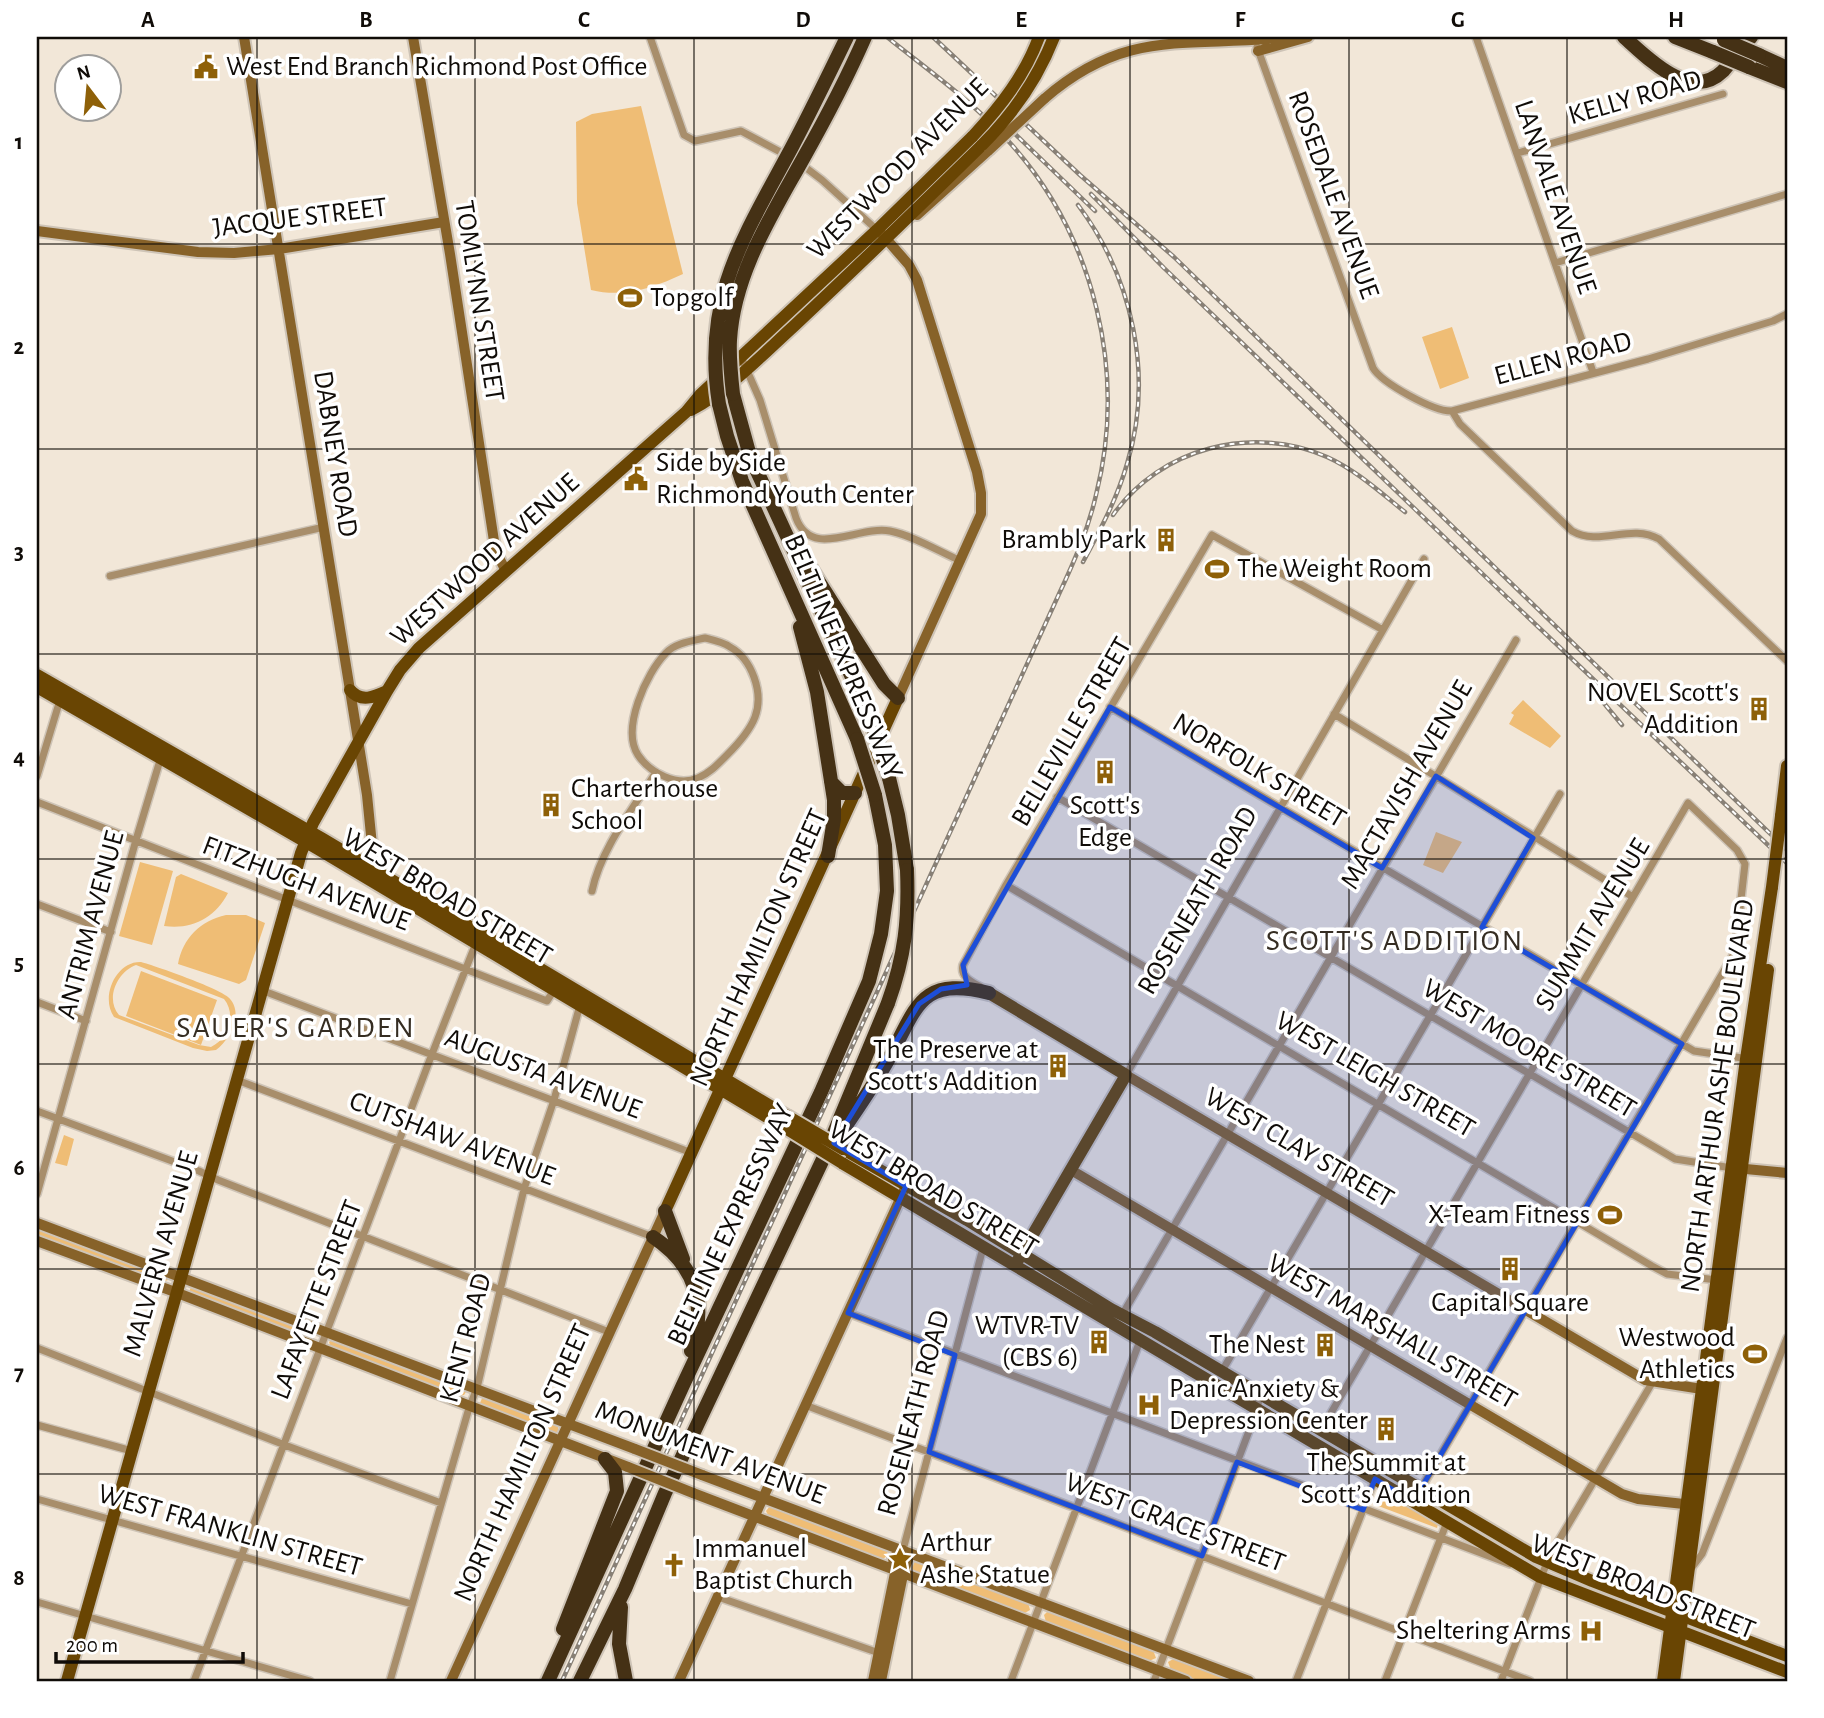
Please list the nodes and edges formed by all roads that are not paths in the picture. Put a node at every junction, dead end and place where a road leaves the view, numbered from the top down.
1 (244, 37) edge
2 (416, 37) edge
3 (650, 37) edge
4 (847, 37) edge
5 (864, 37) edge
6 (1039, 37) edge
7 (1054, 37) edge
8 (1291, 37) edge
9 (1308, 37) edge
10 (1476, 37) edge
11 (1624, 37) edge
12 (1675, 37) edge
13 (1751, 37) edge
14 (1719, 38) edge
15 (1255, 42) edge
16 (1787, 68) edge
17 (1787, 82) edge
18 (1723, 94) dead end
19 (981, 143) junction
20 (1518, 153) junction
21 (1787, 194) edge
22 (444, 222) junction
23 (877, 230) junction
24 (37, 231) edge
25 (891, 235) junction
26 (279, 249) junction
27 (1555, 263) junction
28 (1787, 314) edge
29 (1787, 320) edge
30 (1773, 321) junction
31 (744, 362) junction
32 (1593, 372) junction
33 (1452, 411) junction
34 (777, 517) junction
35 (324, 527) junction
36 (1424, 559) dead end
37 (961, 561) junction
38 (506, 571) junction
39 (110, 576) dead end
40 (789, 585) junction
41 (1383, 630) junction
42 (1516, 640) dead end
43 (1787, 662) edge
44 (37, 675) edge
45 (37, 687) edge
46 (350, 690) junction
47 (387, 691) junction
48 (61, 695) junction
49 (898, 698) junction
50 (1110, 707) junction
51 (1334, 714) junction
52 (358, 743) junction
53 (163, 753) junction
54 (1787, 766) edge
55 (656, 772) junction
56 (37, 776) edge
57 (1436, 776) junction
58 (830, 781) junction
59 (856, 793) junction
60 (1560, 794) dead end
61 (1057, 797) junction
62 (37, 802) edge
63 (1279, 808) junction
64 (1784, 820) edge
65 (307, 836) junction
66 (1534, 838) junction
67 (136, 840) junction
68 (828, 856) junction
69 (1382, 868) junction
70 (369, 873) junction
71 (1006, 885) junction
72 (592, 891) dead end
73 (1228, 897) junction
74 (1633, 897) junction
75 (287, 900) junction
76 (37, 904) edge
77 (1482, 927) junction
78 (111, 932) junction
79 (478, 938) junction
80 (969, 952) joint
81 (1331, 957) junction
82 (466, 969) junction
83 (1581, 985) junction
84 (1177, 986) junction
85 (554, 989) junction
86 (261, 990) junction
87 (989, 993) junction
88 (582, 1000) junction
89 (37, 1002) edge
90 (1430, 1015) junction
91 (86, 1021) junction
92 (1682, 1044) junction
93 (1280, 1046) junction
94 (432, 1054) junction
95 (1751, 1060) junction
96 (1529, 1074) junction
97 (1126, 1075) junction
98 (237, 1080) junction
99 (724, 1085) junction
100 (554, 1100) junction
101 (1378, 1105) junction
102 (37, 1111) edge
103 (58, 1118) junction
104 (785, 1121) junction
105 (1628, 1132) junction
106 (1227, 1135) junction
107 (399, 1142) junction
108 (691, 1155) junction
109 (824, 1157) junction
110 (1478, 1161) junction
111 (1737, 1168) junction
112 (1071, 1170) junction
113 (1787, 1173) edge
114 (209, 1175) junction
115 (906, 1186) junction
116 (524, 1189) junction
117 (1327, 1193) junction
118 (37, 1194) edge
119 (900, 1198) junction
120 (665, 1211) junction
121 (1577, 1220) junction
122 (37, 1223) edge
123 (1172, 1229) junction
124 (363, 1237) junction
125 (653, 1237) junction
126 (37, 1241) edge
127 (982, 1248) junction
128 (1426, 1251) junction
129 (1022, 1254) junction
130 (1014, 1266) junction
131 (688, 1273) junction
132 (180, 1276) junction
133 (1723, 1280) junction
134 (1271, 1287) junction
135 (501, 1288) junction
136 (175, 1292) junction
137 (1526, 1310) junction
138 (848, 1313) junction
139 (1122, 1315) junction
140 (1146, 1327) junction
141 (327, 1331) junction
142 (609, 1332) junction
143 (1787, 1338) edge
144 (1140, 1341) junction
145 (1370, 1346) junction
146 (37, 1348) edge
147 (320, 1349) junction
148 (955, 1355) junction
149 (1222, 1371) junction
150 (1652, 1382) junction
151 (683, 1385) junction
152 (477, 1388) junction
153 (1708, 1390) junction
154 (149, 1391) junction
155 (1260, 1394) junction
156 (1470, 1404) junction
157 (805, 1405) junction
158 (469, 1408) junction
159 (1257, 1410) junction
160 (1112, 1415) junction
161 (570, 1423) junction
162 (37, 1425) edge
163 (1321, 1430) junction
164 (561, 1442) junction
165 (285, 1444) junction
166 (132, 1451) junction
167 (929, 1452) junction
168 (605, 1459) junction
169 (1237, 1462) junction
170 (1595, 1478) junction
171 (1375, 1479) junction
172 (1421, 1488) junction
173 (763, 1498) junction
174 (37, 1499) edge
175 (1413, 1502) junction
176 (442, 1503) junction
177 (1693, 1505) junction
178 (1077, 1508) junction
179 (1363, 1510) junction
180 (755, 1516) junction
181 (113, 1520) junction
182 (1447, 1522) junction
183 (1711, 1531) junction
184 (1690, 1532) junction
185 (1441, 1539) junction
186 (903, 1550) junction
187 (1202, 1556) junction
188 (241, 1558) junction
189 (1547, 1562) junction
190 (1689, 1570) junction
191 (899, 1571) junction
192 (1535, 1574) junction
193 (625, 1589) junction
194 (718, 1597) junction
195 (37, 1602) edge
196 (1042, 1602) junction
197 (1326, 1603) junction
198 (412, 1604) junction
199 (1678, 1614) junction
200 (86, 1617) junction
201 (1033, 1623) junction
202 (1676, 1629) junction
203 (1404, 1633) junction
204 (1166, 1650) junction
205 (206, 1651) junction
206 (883, 1654) junction
207 (1787, 1656) edge
208 (1504, 1671) junction
209 (1787, 1672) edge
210 (1156, 1676) edge
211 (67, 1681) edge
212 (194, 1681) edge
213 (310, 1681) edge
214 (390, 1681) edge
215 (451, 1681) edge
216 (547, 1681) edge
217 (580, 1681) edge
218 (626, 1681) edge
219 (679, 1681) edge
220 (873, 1681) edge
221 (881, 1681) edge
222 (1011, 1681) edge
223 (1186, 1681) edge
224 (1249, 1681) edge
225 (1296, 1681) edge
226 (1385, 1681) edge
227 (1500, 1681) edge
228 (1530, 1681) edge
229 (1663, 1681) edge
230 (1674, 1681) edge

1 - 26 street, DABNEY ROAD
2 - 22 street, TOMLYNN STREET
3 - 23 street
4 - 40 highway, BELTLINE EXPRESSWAY, bridge
5 - 34 highway, BELTLINE EXPRESSWAY, bridge
6 - 19 main road, WESTWOOD AVENUE, bridge
7 - 19 main road, bridge
8 - 15 street, WESTWOOD AVENUE
9 - 15 street
10 - 20 street, LANVALE AVENUE
11 - 13 highway
12 - 17 highway, bridge
14 - 16 highway, bridge
15 - 19 street, WESTWOOD AVENUE, bridge
15 - 33 street, ROSEDALE AVENUE
18 - 20 street, KELLY ROAD
19 - 23 main road, WESTWOOD AVENUE
19 - 25 main road, WESTWOOD AVENUE
20 - 27 street, LANVALE AVENUE
21 - 27 street
22 - 26 street, JACQUE STREET
22 - 38 street, TOMLYNN STREET
23 - 25 street, NORTH HAMILTON STREET
23 - 31 main road, WESTWOOD AVENUE
24 - 26 street, JACQUE STREET
25 - 31 main road, WESTWOOD AVENUE
25 - 37 street, NORTH HAMILTON STREET
26 - 35 street, DABNEY ROAD
27 - 32 street, LANVALE AVENUE
28 - 30 street, ELLEN ROAD
29 - 30 street, ELLEN ROAD
30 - 32 street, ELLEN ROAD
31 - 37 street
31 - 38 main road, WESTWOOD AVENUE
32 - 33 street, ELLEN ROAD
33 - 43 street
34 - 49 highway
34 - 109 highway, BELTLINE EXPRESSWAY, bridge
35 - 39 street
35 - 46 street, DABNEY ROAD
36 - 41 street, ROSENEATH ROAD
37 - 49 street, NORTH HAMILTON STREET
38 - 47 main road, WESTWOOD AVENUE
40 - 58 highway
40 - 151 highway, BELTLINE EXPRESSWAY, bridge
41 - 50 street, BELLEVILLE STREET
41 - 51 street, ROSENEATH ROAD
42 - 57 street, MACTAVISH AVENUE
44 - 48 main road, WEST BROAD STREET
45 - 48 main road, WEST BROAD STREET
46 - 47 main road
46 - 52 street, DABNEY ROAD
47 - 52 main road, WESTWOOD AVENUE
48 - 53 main road, WEST BROAD STREET
48 - 56 street
49 - 59 main road, NORTH HAMILTON STREET
50 - 61 street, BELLEVILLE STREET
50 - 63 street, NORFOLK STREET
51 - 57 street
51 - 63 street, ROSENEATH ROAD
52 - 65 main road, WESTWOOD AVENUE
52 - 70 street, DABNEY ROAD
53 - 65 main road, WEST BROAD STREET
53 - 67 street, ANTRIM AVENUE
54 - 64 main road, NORTH ARTHUR ASHE BOULEVARD
55 - 55 street
55 - 72 street
57 - 66 street
57 - 69 street, MACTAVISH AVENUE
58 - 59 highway
58 - 68 highway
59 - 68 main road, NORTH HAMILTON STREET
60 - 66 street
61 - 71 street, BELLEVILLE STREET
61 - 73 street, WEST MOORE STREET
62 - 67 street, FITZHUGH AVENUE
63 - 69 street, NORFOLK STREET
63 - 73 street, ROSENEATH ROAD
64 - 95 main road, NORTH ARTHUR ASHE BOULEVARD, bridge
65 - 70 main road, WEST BROAD STREET
65 - 75 main road, MALVERN AVENUE
66 - 74 street
66 - 77 street
67 - 75 street, FITZHUGH AVENUE
67 - 78 street, ANTRIM AVENUE
68 - 99 main road, NORTH HAMILTON STREET
69 - 77 street, NORFOLK STREET
69 - 81 street, MACTAVISH AVENUE
70 - 79 main road, WEST BROAD STREET
71 - 80 street, BELLEVILLE STREET
71 - 84 street, WEST LEIGH STREET
73 - 81 street, WEST MOORE STREET
73 - 84 street, ROSENEATH ROAD
74 - 83 street, SUMMIT AVENUE
74 - 92 street, SUMMIT AVENUE
75 - 82 street, FITZHUGH AVENUE
75 - 86 main road, MALVERN AVENUE
76 - 78 street
77 - 83 street, NORFOLK STREET
77 - 90 street
78 - 91 street, ANTRIM AVENUE
79 - 82 street, LAFAYETTE STREET
79 - 85 main road, WEST BROAD STREET
79 - 88 main road, WEST BROAD STREET
80 - 87 street, WEST CLAY STREET
81 - 90 street, WEST MOORE STREET
81 - 93 street, MACTAVISH AVENUE
82 - 85 street, FITZHUGH AVENUE
82 - 94 street, LAFAYETTE STREET
83 - 92 street, NORFOLK STREET
83 - 96 street, SUMMIT AVENUE
84 - 93 street, WEST LEIGH STREET
84 - 97 street, ROSENEATH ROAD
85 - 88 main road, WEST BROAD STREET
86 - 94 street, AUGUSTA AVENUE
86 - 98 main road, MALVERN AVENUE
87 - 97 main road, WEST CLAY STREET
87 - 109 highway
88 - 99 main road, WEST BROAD STREET
88 - 100 street, KENT ROAD
89 - 91 street
90 - 96 street, WEST MOORE STREET
90 - 101 street
91 - 103 street, ANTRIM AVENUE
92 - 95 street, NORFOLK STREET
92 - 105 street
93 - 101 street, WEST LEIGH STREET
93 - 106 street, MACTAVISH AVENUE
94 - 100 street, AUGUSTA AVENUE
94 - 107 street, LAFAYETTE STREET
95 - 111 main road, NORTH ARTHUR ASHE BOULEVARD
96 - 105 street, WEST MOORE STREET
96 - 110 street, SUMMIT AVENUE
97 - 106 street, WEST CLAY STREET
97 - 112 main road, ROSENEATH ROAD
98 - 107 street, CUTSHAW AVENUE
98 - 114 main road, MALVERN AVENUE
99 - 104 main road, WEST BROAD STREET
99 - 108 main road, NORTH HAMILTON STREET
100 - 108 street, AUGUSTA AVENUE
100 - 116 street, KENT ROAD
101 - 110 street, WEST LEIGH STREET
101 - 117 street
102 - 103 street
103 - 114 street
103 - 118 street, ANTRIM AVENUE
104 - 115 main road, WEST BROAD STREET, bridge
104 - 119 main road, WEST BROAD STREET, bridge
105 - 111 street, WEST MOORE STREET
105 - 121 street
106 - 117 street, WEST CLAY STREET
106 - 123 street, MACTAVISH AVENUE
107 - 116 street, CUTSHAW AVENUE
107 - 124 street, LAFAYETTE STREET
108 - 120 main road, NORTH HAMILTON STREET
109 - 193 highway, BELTLINE EXPRESSWAY
110 - 121 street, WEST LEIGH STREET
110 - 128 street, SUMMIT AVENUE
111 - 113 street
111 - 133 main road, NORTH ARTHUR ASHE BOULEVARD
112 - 123 street, WEST MARSHALL STREET
112 - 129 main road, ROSENEATH ROAD
114 - 124 street
114 - 132 main road, MALVERN AVENUE
115 - 119 street
115 - 129 main road, WEST BROAD STREET
116 - 125 street, CUTSHAW AVENUE
116 - 135 street, KENT ROAD
117 - 128 street, WEST CLAY STREET
117 - 134 street
119 - 127 main road, WEST BROAD STREET
119 - 138 street
120 - 125 street, NORTH HAMILTON STREET
120 - 131 highway
121 - 133 street, WEST LEIGH STREET
121 - 137 street
122 - 132 street, MONUMENT AVENUE
123 - 134 street, WEST MARSHALL STREET
123 - 139 street, MACTAVISH AVENUE
124 - 135 street
124 - 141 street, LAFAYETTE STREET
125 - 131 highway
125 - 142 street, NORTH HAMILTON STREET
126 - 136 street, MONUMENT AVENUE
127 - 130 main road, WEST BROAD STREET
127 - 148 street, ROSENEATH ROAD
128 - 137 street, WEST CLAY STREET
128 - 145 street, SUMMIT AVENUE
129 - 130 main road, ROSENEATH ROAD
129 - 139 main road, WEST BROAD STREET
130 - 144 main road, WEST BROAD STREET
131 - 151 highway
132 - 136 main road, MALVERN AVENUE
132 - 141 street, MONUMENT AVENUE
133 - 153 main road, NORTH ARTHUR ASHE BOULEVARD
134 - 145 street, WEST MARSHALL STREET
134 - 149 street
135 - 142 street
135 - 152 street, KENT ROAD
136 - 147 street, MONUMENT AVENUE
136 - 154 main road, MALVERN AVENUE
137 - 150 street, WEST CLAY STREET
137 - 156 street
138 - 148 street
138 - 157 street
139 - 140 main road, WEST BROAD STREET
140 - 144 street
140 - 149 main road, WEST BROAD STREET
141 - 147 street, LAFAYETTE STREET
141 - 152 street, MONUMENT AVENUE
142 - 161 street, NORTH HAMILTON STREET
143 - 183 street
144 - 159 main road, WEST BROAD STREET
144 - 160 street
145 - 156 street, WEST MARSHALL STREET
145 - 163 street, SUMMIT AVENUE
146 - 154 street
147 - 158 street, MONUMENT AVENUE
147 - 165 street, LAFAYETTE STREET
148 - 160 street
148 - 167 street, ROSENEATH ROAD
149 - 155 main road, WEST BROAD STREET
150 - 153 street, WEST CLAY STREET
150 - 170 street
151 - 216 highway, BELTLINE EXPRESSWAY
152 - 158 street, KENT ROAD
152 - 161 street, MONUMENT AVENUE
153 - 177 main road, NORTH ARTHUR ASHE BOULEVARD
154 - 165 street
154 - 166 main road, MALVERN AVENUE
155 - 159 street
155 - 163 main road, WEST BROAD STREET
156 - 170 street, WEST MARSHALL STREET
156 - 172 street
157 - 167 street, WEST GRACE STREET
157 - 173 street
158 - 164 street, MONUMENT AVENUE
158 - 176 street, KENT ROAD
159 - 169 street
159 - 171 main road, WEST BROAD STREET
160 - 169 street
160 - 178 street
161 - 164 street, NORTH HAMILTON STREET
161 - 173 street, MONUMENT AVENUE, bridge
162 - 166 street
163 - 172 main road, WEST BROAD STREET
164 - 168 street, MONUMENT AVENUE
164 - 215 street, NORTH HAMILTON STREET
165 - 176 street
165 - 188 street, LAFAYETTE STREET
166 - 181 main road, MALVERN AVENUE
167 - 178 street, WEST GRACE STREET
167 - 186 street, ROSENEATH ROAD
168 - 180 street, MONUMENT AVENUE, bridge
168 - 216 highway
169 - 179 street
169 - 187 street
170 - 177 street, WEST MARSHALL STREET
170 - 189 street
171 - 175 main road, WEST BROAD STREET
171 - 179 street
172 - 175 street
172 - 189 main road, WEST BROAD STREET
173 - 180 street
173 - 186 street, MONUMENT AVENUE
174 - 181 street, WEST FRANKLIN STREET
175 - 182 main road, WEST BROAD STREET
176 - 198 street, KENT ROAD
177 - 184 main road, NORTH ARTHUR ASHE BOULEVARD
178 - 187 street, WEST GRACE STREET
178 - 196 street
179 - 185 street
179 - 197 street
180 - 191 street, MONUMENT AVENUE
180 - 194 street
181 - 188 street, WEST FRANKLIN STREET
181 - 200 main road, MALVERN AVENUE
182 - 185 street
182 - 192 main road, WEST BROAD STREET
183 - 184 street
183 - 190 street
184 - 190 main road, NORTH ARTHUR ASHE BOULEVARD
184 - 199 main road, NORTH ARTHUR ASHE BOULEVARD
185 - 192 street
185 - 203 street
186 - 191 street, ROSENEATH ROAD
186 - 196 street, MONUMENT AVENUE
187 - 197 street, WEST GRACE STREET
187 - 204 street
188 - 198 street, WEST FRANKLIN STREET
188 - 205 street, LAFAYETTE STREET
189 - 192 street
189 - 199 main road, WEST BROAD STREET
190 - 199 main road, NORTH ARTHUR ASHE BOULEVARD
191 - 201 street, MONUMENT AVENUE
191 - 206 street, ROSENEATH ROAD
192 - 202 main road, WEST BROAD STREET
192 - 208 street
193 - 217 highway, BELTLINE EXPRESSWAY
193 - 218 highway
194 - 206 street
194 - 219 street
195 - 200 street
196 - 201 street
196 - 204 street, MONUMENT AVENUE
197 - 203 street, WEST GRACE STREET
197 - 225 street
198 - 214 street, KENT ROAD
199 - 202 main road, NORTH ARTHUR ASHE BOULEVARD
199 - 207 main road, WEST BROAD STREET
200 - 205 street
200 - 211 main road, MALVERN AVENUE
201 - 210 street, MONUMENT AVENUE
201 - 222 street
202 - 209 main road, WEST BROAD STREET
202 - 229 main road, NORTH ARTHUR ASHE BOULEVARD
202 - 230 main road, NORTH ARTHUR ASHE BOULEVARD
203 - 208 street, WEST GRACE STREET
203 - 226 street
204 - 210 street
204 - 224 street, MONUMENT AVENUE
205 - 212 street, LAFAYETTE STREET
205 - 213 street
206 - 220 street, ROSENEATH ROAD
206 - 221 street, ROSENEATH ROAD
208 - 227 street
208 - 228 street, WEST GRACE STREET
210 - 223 street, MONUMENT AVENUE

